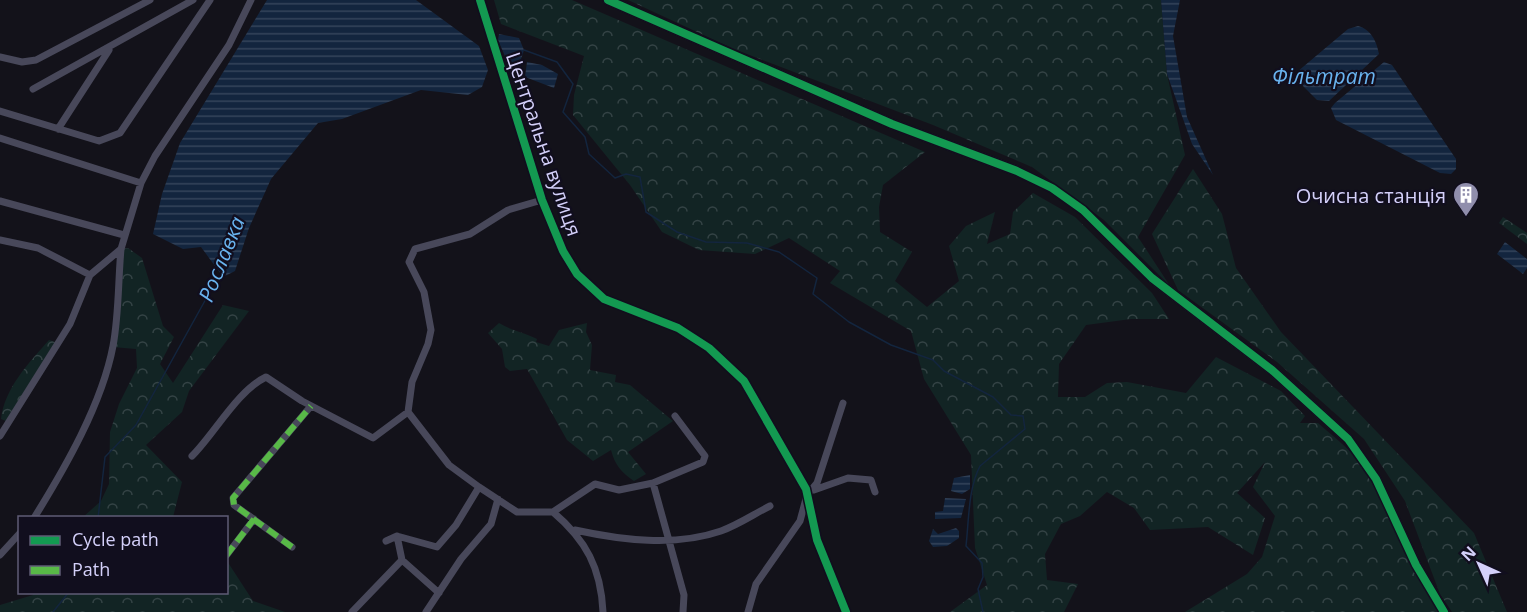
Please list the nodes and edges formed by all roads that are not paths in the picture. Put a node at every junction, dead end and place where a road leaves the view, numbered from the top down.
1 (150, 0) edge
2 (193, 0) edge
3 (210, 0) edge
4 (251, 0) edge
5 (480, 0) edge
6 (608, 0) edge
7 (110, 48) junction
8 (0, 57) edge
9 (33, 89) dead end
10 (0, 111) edge
11 (58, 129) junction
12 (0, 138) edge
13 (141, 183) junction
14 (542, 200) junction
15 (0, 201) edge
16 (124, 235) junction
17 (0, 240) edge
18 (121, 249) junction
19 (90, 275) junction
20 (843, 404) dead end
21 (311, 406) junction
22 (408, 412) junction
23 (675, 416) dead end
24 (0, 436) edge
25 (192, 456) dead end
26 (653, 483) junction
27 (479, 488) junction
28 (875, 492) dead end
29 (807, 495) junction
30 (498, 499) junction
31 (770, 506) dead end
32 (554, 512) junction
33 (35, 516) edge
34 (254, 519) junction
35 (575, 530) junction
36 (18, 535) edge
37 (397, 536) junction
38 (668, 540) junction
39 (386, 541) dead end
40 (292, 547) dead end
41 (228, 553) edge
42 (0, 555) edge
43 (402, 560) junction
44 (439, 593) junction
45 (352, 612) edge
46 (426, 612) edge
47 (603, 612) edge
48 (683, 612) edge
49 (748, 612) edge
50 (846, 612) edge
51 (1444, 612) edge

1 - 8 street
2 - 7 street
3 - 11 street
4 - 13 street
5 - 14 street, Центральна вулиця
6 - 51 main road
7 - 9 street
7 - 11 street
10 - 11 street
12 - 13 street
13 - 16 street
14 - 22 street
14 - 29 street, Центральна вулиця
15 - 16 street
16 - 18 street
17 - 19 street
18 - 19 street
18 - 33 street
19 - 24 street
20 - 29 street
21 - 22 street
21 - 25 street
21 - 34 street
22 - 27 street
23 - 26 street
26 - 32 street
26 - 38 street
27 - 30 street
27 - 37 street
28 - 29 street
29 - 49 street
29 - 50 street, Центральна вулиця
30 - 32 street
30 - 44 street
31 - 38 street
32 - 35 street
34 - 40 street
34 - 41 street
35 - 38 street
35 - 47 street
36 - 42 street
37 - 39 street
37 - 43 street
38 - 48 street
43 - 44 street
43 - 45 street
44 - 46 street

